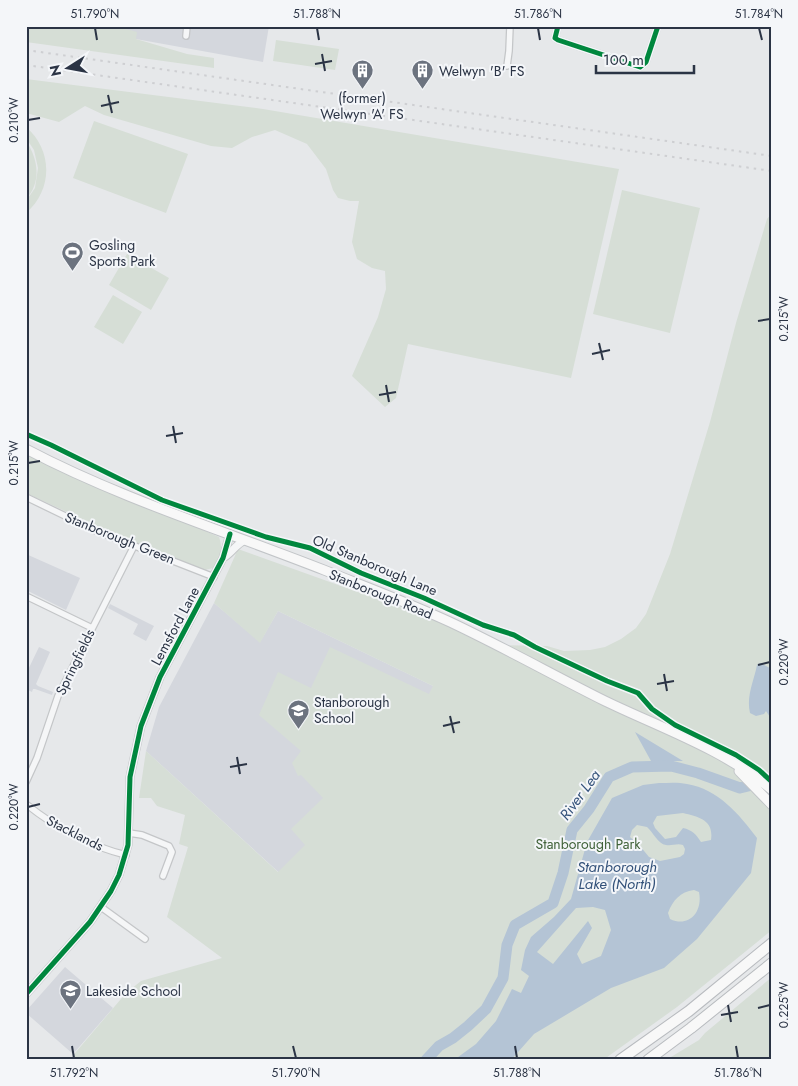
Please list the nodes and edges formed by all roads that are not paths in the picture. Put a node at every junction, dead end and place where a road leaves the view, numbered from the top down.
1 (188, 26) edge
2 (510, 26) edge
3 (558, 26) edge
4 (658, 26) edge
5 (186, 36) dead end
6 (507, 66) dead end
7 (26, 449) edge
8 (26, 497) edge
9 (230, 534) junction
10 (245, 540) junction
11 (134, 546) junction
12 (224, 558) junction
13 (214, 576) junction
14 (26, 596) edge
15 (92, 628) junction
16 (750, 776) junction
17 (26, 782) edge
18 (772, 790) edge
19 (770, 803) edge
20 (26, 804) edge
21 (129, 833) junction
22 (126, 855) junction
23 (163, 876) dead end
24 (101, 907) junction
25 (145, 940) dead end
26 (772, 943) edge
27 (772, 963) edge
28 (26, 994) edge
29 (620, 1060) edge
30 (648, 1060) edge

1 - 5 street
2 - 6 street
3 - 4 street
7 - 9 main road, Stanborough Road
8 - 11 street, Stanborough Green
9 - 10 main road, Stanborough Road
9 - 12 street, Lemsford Lane
10 - 12 street, Lemsford Lane
10 - 16 main road, Stanborough Road
11 - 13 street, Stanborough Green
11 - 15 street, Springfields
12 - 13 street, Lemsford Lane
13 - 21 street, Lemsford Lane
14 - 15 street
15 - 17 street, Springfields
16 - 18 main road
16 - 19 main road
20 - 22 street, Stacklands
21 - 22 street, Lemsford Lane
21 - 23 street
22 - 24 street, Lemsford Lane
24 - 25 street
24 - 28 street, Lemsford Lane
26 - 29 highway
27 - 30 highway

